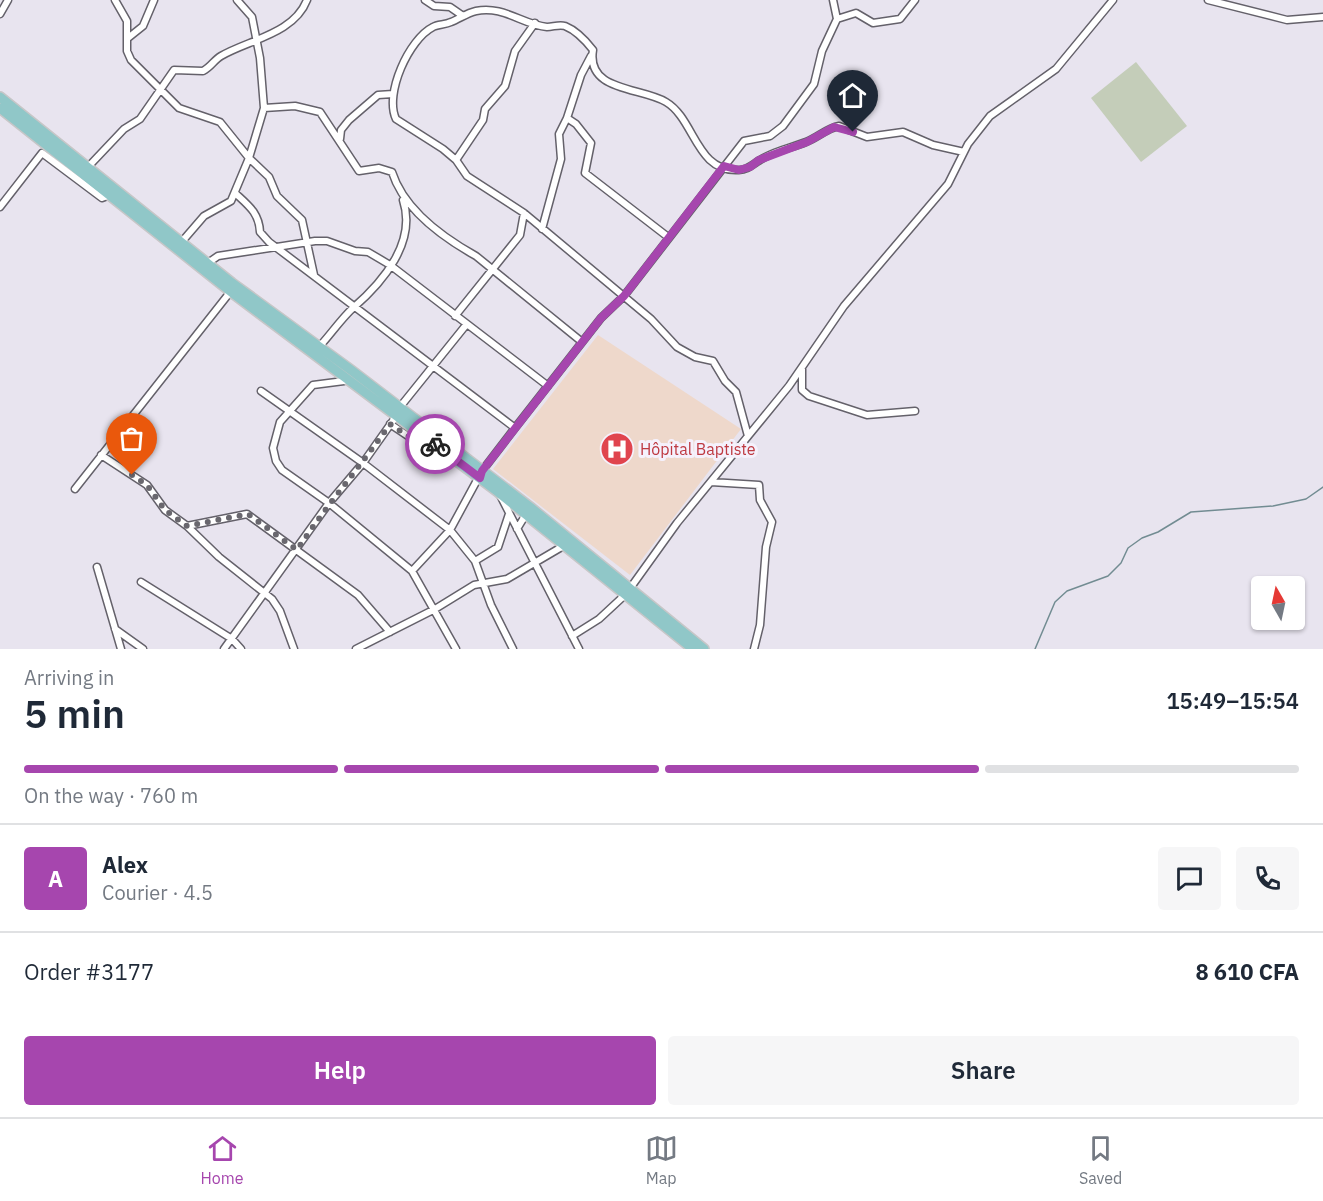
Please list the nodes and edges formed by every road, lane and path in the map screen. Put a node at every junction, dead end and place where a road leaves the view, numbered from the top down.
1 (8, 0) edge
2 (115, 0) edge
3 (154, 0) edge
4 (237, 0) edge
5 (307, 0) edge
6 (426, 0) edge
7 (832, 0) edge
8 (915, 0) edge
9 (1113, 0) edge
10 (1208, 0) edge
11 (0, 14) edge
12 (463, 16) junction
13 (1323, 18) edge
14 (837, 19) junction
15 (535, 23) junction
16 (128, 38) junction
17 (257, 41) junction
18 (592, 54) junction
19 (162, 88) junction
20 (393, 94) junction
21 (0, 97) edge
22 (0, 108) edge
23 (264, 108) junction
24 (567, 118) junction
25 (340, 139) junction
26 (964, 152) junction
27 (249, 158) junction
28 (456, 160) junction
29 (724, 166) junction
30 (88, 167) junction
31 (235, 194) junction
32 (110, 195) junction
33 (402, 196) junction
34 (0, 207) edge
35 (524, 213) junction
36 (543, 229) junction
37 (668, 237) junction
38 (309, 243) junction
39 (179, 245) junction
40 (277, 247) junction
41 (390, 265) junction
42 (205, 266) junction
43 (494, 270) junction
44 (314, 276) junction
45 (231, 291) junction
46 (624, 296) junction
47 (353, 307) junction
48 (455, 316) junction
49 (466, 325) junction
50 (582, 342) junction
51 (320, 346) junction
52 (434, 368) junction
53 (802, 368) junction
54 (347, 377) junction
55 (548, 386) junction
56 (261, 391) dead end
57 (290, 411) junction
58 (398, 411) junction
59 (915, 411) dead end
60 (390, 424) junction
61 (514, 428) junction
62 (421, 429) junction
63 (748, 436) junction
64 (101, 455) junction
65 (363, 463) junction
66 (481, 474) junction
67 (711, 482) junction
68 (75, 489) dead end
69 (498, 492) junction
70 (329, 503) junction
71 (528, 510) junction
72 (509, 514) junction
73 (551, 525) junction
74 (187, 526) junction
75 (517, 528) junction
76 (450, 530) junction
77 (552, 535) junction
78 (565, 545) junction
79 (297, 550) junction
80 (549, 551) junction
81 (475, 561) junction
82 (532, 562) junction
83 (97, 567) dead end
84 (412, 571) junction
85 (141, 582) dead end
86 (485, 584) junction
87 (628, 591) junction
88 (264, 593) junction
89 (435, 609) junction
90 (115, 629) junction
91 (390, 633) junction
92 (572, 636) junction
93 (232, 639) junction
94 (121, 649) edge
95 (143, 649) edge
96 (224, 649) edge
97 (241, 649) edge
98 (294, 649) edge
99 (356, 649) edge
100 (456, 649) edge
101 (513, 649) edge
102 (579, 649) edge
103 (693, 649) edge
104 (704, 649) edge
105 (754, 649) edge

1 - 11 street
2 - 16 street
3 - 16 street
4 - 17 street
5 - 17 street
6 - 12 street
7 - 14 street
8 - 14 street
9 - 26 street
10 - 13 street
12 - 15 street
12 - 20 street
14 - 29 street
15 - 18 street
15 - 28 street
16 - 19 street
17 - 19 street
17 - 23 street
18 - 24 street
18 - 29 street
19 - 27 street
19 - 30 street
20 - 25 street
20 - 28 street
21 - 30 main road
22 - 32 main road
23 - 25 street
23 - 27 street
24 - 36 street
24 - 37 street
25 - 33 street
26 - 29 street
26 - 53 street
27 - 31 street
27 - 38 street
28 - 35 street
29 - 37 street
30 - 39 main road
31 - 39 street
31 - 40 street
32 - 34 street
32 - 39 main road
33 - 41 street
33 - 43 street
35 - 36 street
35 - 43 street
36 - 46 street
37 - 46 street
38 - 40 street
38 - 41 street
38 - 44 street
39 - 42 main road
40 - 42 street
40 - 44 street
41 - 47 street
41 - 48 street
42 - 45 main road
42 - 51 main road
43 - 48 street
43 - 50 street
44 - 47 street
45 - 54 main road
45 - 64 street
46 - 50 street
46 - 63 street
47 - 51 street
47 - 52 street
48 - 49 street
49 - 52 street
49 - 55 street
50 - 55 street
51 - 58 main road
52 - 58 street
52 - 61 street
53 - 59 street
53 - 63 street
54 - 57 street
54 - 58 main road
55 - 61 street
56 - 57 street
57 - 65 street
57 - 70 street
58 - 60 street
58 - 62 main road
60 - 62 street
60 - 65 street
61 - 66 street
62 - 66 main road
63 - 67 street
64 - 68 street
64 - 74 street
65 - 70 street
65 - 76 street
66 - 69 main road
66 - 71 main road
66 - 76 street
67 - 87 street
67 - 105 street
69 - 71 main road
69 - 72 street
70 - 79 street
70 - 84 street
71 - 73 main road
71 - 75 street
71 - 77 main road
72 - 75 street
72 - 81 street
73 - 77 street
73 - 87 main road
74 - 79 street
74 - 88 street
75 - 82 street
76 - 81 street
76 - 84 street
77 - 78 main road
77 - 80 street
78 - 80 street
78 - 87 main road
79 - 88 street
79 - 91 street
80 - 82 street
81 - 86 street
82 - 86 street
82 - 92 street
83 - 90 street
84 - 89 street
85 - 93 street
86 - 89 street
86 - 101 street
87 - 92 street
87 - 103 main road
87 - 104 main road
88 - 93 street
88 - 98 street
89 - 91 street
89 - 100 street
90 - 94 street
90 - 95 street
91 - 99 street
92 - 102 street
93 - 96 street
93 - 97 street

